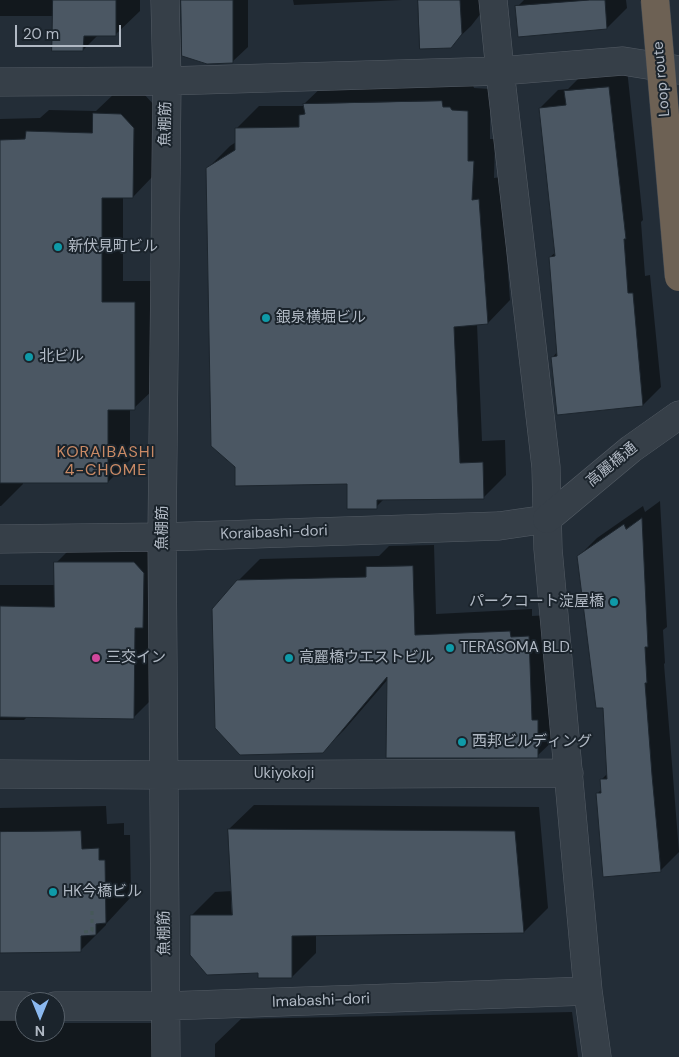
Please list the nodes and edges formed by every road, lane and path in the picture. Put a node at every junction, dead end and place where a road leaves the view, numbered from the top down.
1 (165, 0) edge
2 (493, 0) edge
3 (655, 0) edge
4 (679, 70) edge
5 (500, 71) junction
6 (167, 81) junction
7 (0, 82) edge
8 (679, 277) edge
9 (679, 415) edge
10 (548, 519) junction
11 (162, 537) junction
12 (0, 539) edge
13 (569, 773) junction
14 (0, 774) edge
15 (163, 775) junction
16 (92, 910) dead end
17 (84, 932) dead end
18 (588, 991) junction
19 (0, 1006) edge
20 (15, 1006) edge
21 (65, 1006) edge
22 (166, 1006) junction
23 (166, 1057) edge
24 (598, 1057) edge

1 - 6 street, 魚棚筋
2 - 5 street
3 - 8 highway, Loop route, bridge
4 - 5 street
5 - 6 street
5 - 10 street
6 - 7 street
6 - 11 street, 魚棚筋
9 - 10 street, 高麗橋通
10 - 11 street, Koraibashi-dori
10 - 13 street
11 - 12 street, Koraibashi-dori
11 - 15 street, 魚棚筋
13 - 15 street, Ukiyokoji
13 - 18 street
14 - 15 street, Ukiyokoji
15 - 22 street, 魚棚筋
16 - 17 path
18 - 22 street, Imabashi-dori
18 - 24 street
19 - 20 street
21 - 22 street, Imabashi-dori
22 - 23 street, 魚棚筋

